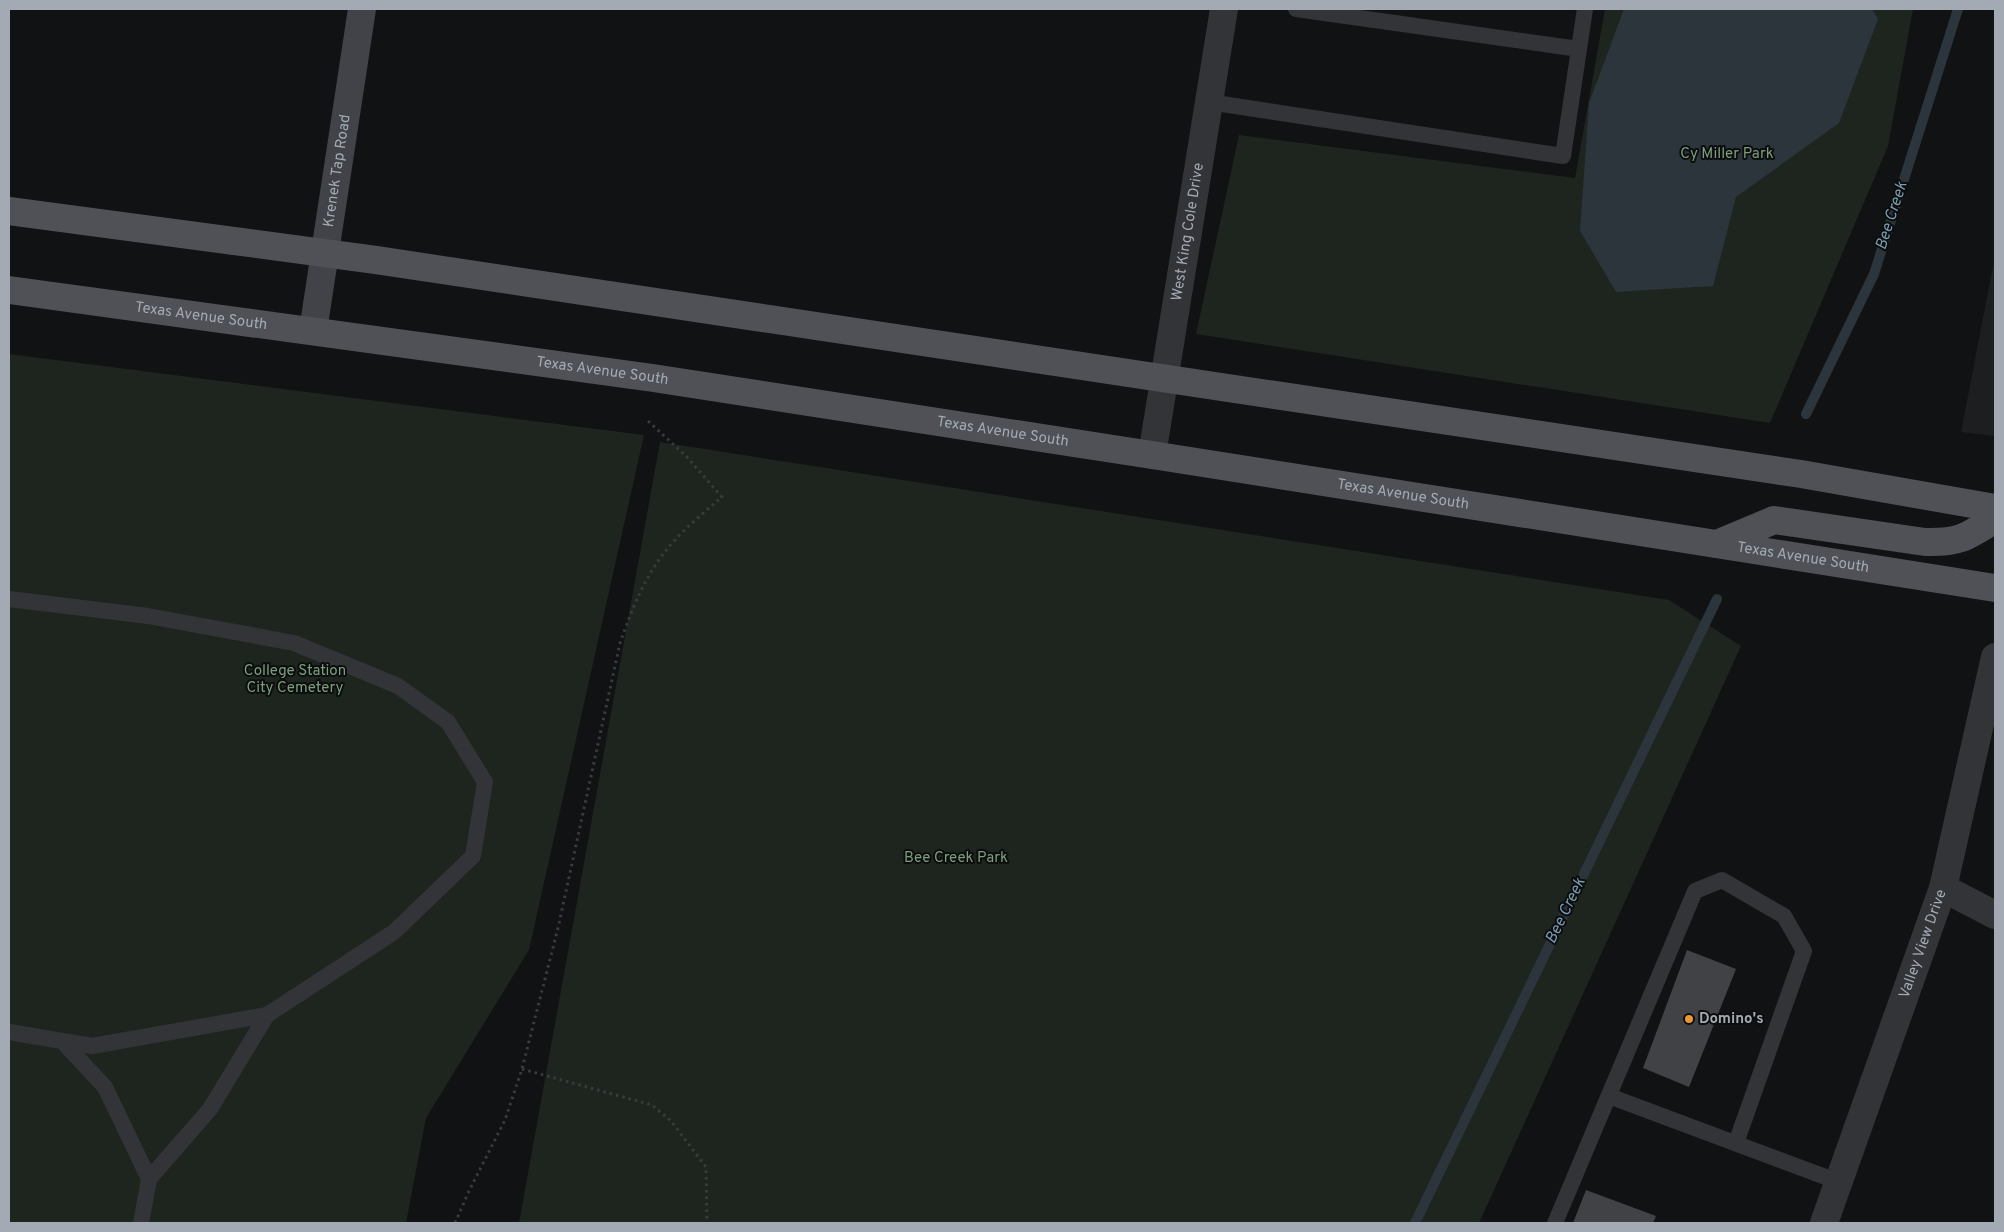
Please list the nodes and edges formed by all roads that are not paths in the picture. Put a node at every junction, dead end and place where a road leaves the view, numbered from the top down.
1 (362, 9) edge
2 (1224, 9) edge
3 (1296, 9) edge
4 (1585, 9) edge
5 (1579, 49) junction
6 (1209, 102) junction
7 (9, 211) edge
8 (324, 254) junction
9 (9, 290) edge
10 (312, 331) junction
11 (1164, 378) junction
12 (1152, 455) junction
13 (1995, 508) edge
14 (1995, 519) edge
15 (1717, 544) junction
16 (1995, 588) edge
17 (9, 599) edge
18 (1995, 657) edge
19 (1943, 888) junction
20 (1995, 915) edge
21 (266, 1015) junction
22 (9, 1032) edge
23 (62, 1041) junction
24 (1609, 1096) junction
25 (1736, 1143) junction
26 (149, 1179) junction
27 (1839, 1182) junction
28 (141, 1223) edge
29 (1555, 1223) edge
30 (1824, 1223) edge

1 - 8 street, Krenek Tap Road
2 - 6 street, West King Cole Drive
3 - 5 lane
4 - 5 lane
5 - 6 lane
6 - 11 street, West King Cole Drive
7 - 8 main road
8 - 10 street, Krenek Tap Road
8 - 11 main road
9 - 10 main road, Texas Avenue South
10 - 12 main road, Texas Avenue South
11 - 12 street, West King Cole Drive
11 - 13 main road
12 - 15 main road, Texas Avenue South
14 - 15 main road
15 - 16 main road, Texas Avenue South
17 - 21 lane
18 - 19 street, Valley View Drive
19 - 20 street
19 - 27 street, Valley View Drive
21 - 23 lane
21 - 26 lane
22 - 23 lane
23 - 26 lane
24 - 25 lane
24 - 25 lane
24 - 29 lane
25 - 27 lane
26 - 28 lane
27 - 30 street, Valley View Drive

